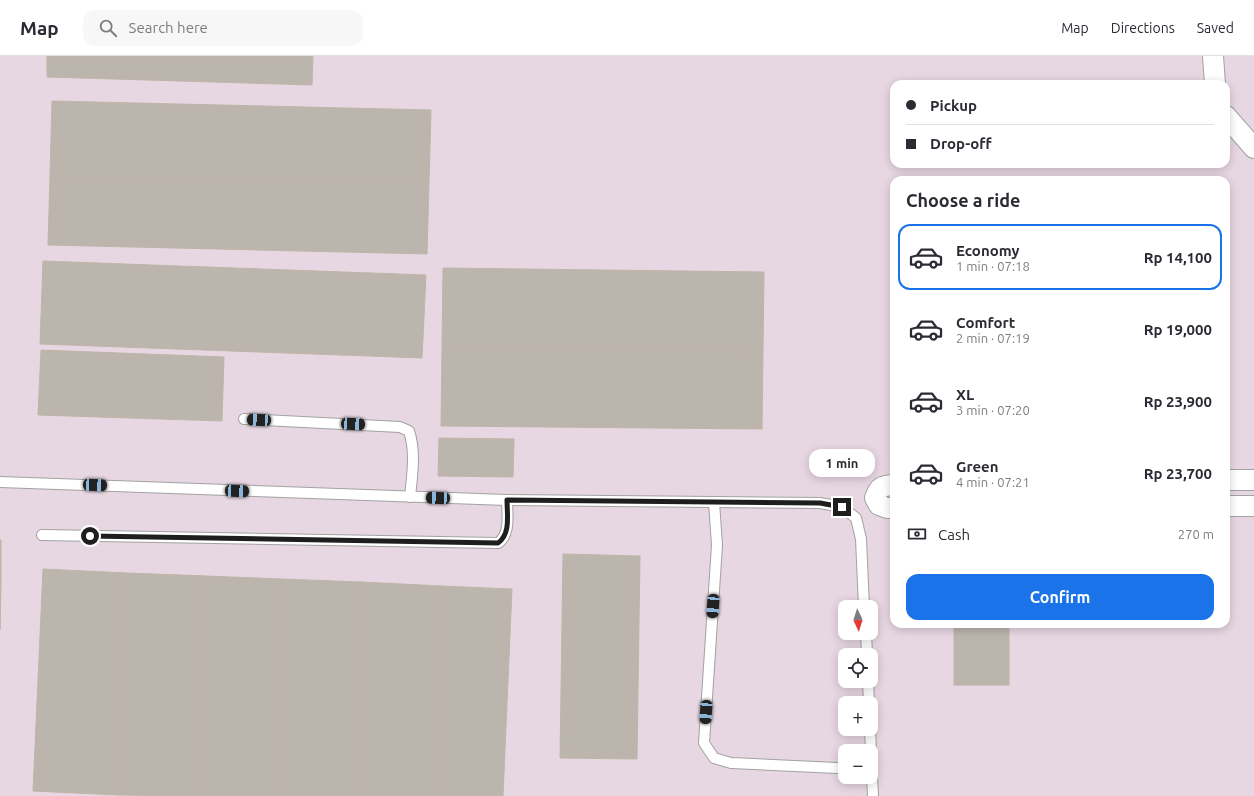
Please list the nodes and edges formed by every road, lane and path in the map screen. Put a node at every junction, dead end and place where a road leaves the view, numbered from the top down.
1 (1213, 56) edge
2 (1215, 80) edge
3 (1230, 121) edge
4 (1254, 148) edge
5 (244, 419) dead end
6 (1230, 480) edge
7 (1254, 480) edge
8 (0, 482) edge
9 (890, 485) edge
10 (410, 497) junction
11 (507, 500) junction
12 (714, 502) junction
13 (1230, 506) edge
14 (1254, 506) edge
15 (890, 508) edge
16 (42, 535) dead end
17 (864, 600) edge
18 (838, 768) dead end
19 (872, 784) edge
20 (873, 796) edge

1 - 2 street
3 - 4 street
5 - 10 lane
6 - 7 street
8 - 10 lane
9 - 15 street
10 - 11 lane
11 - 12 lane
11 - 16 lane
12 - 17 lane
12 - 18 lane
13 - 14 street
19 - 20 lane

